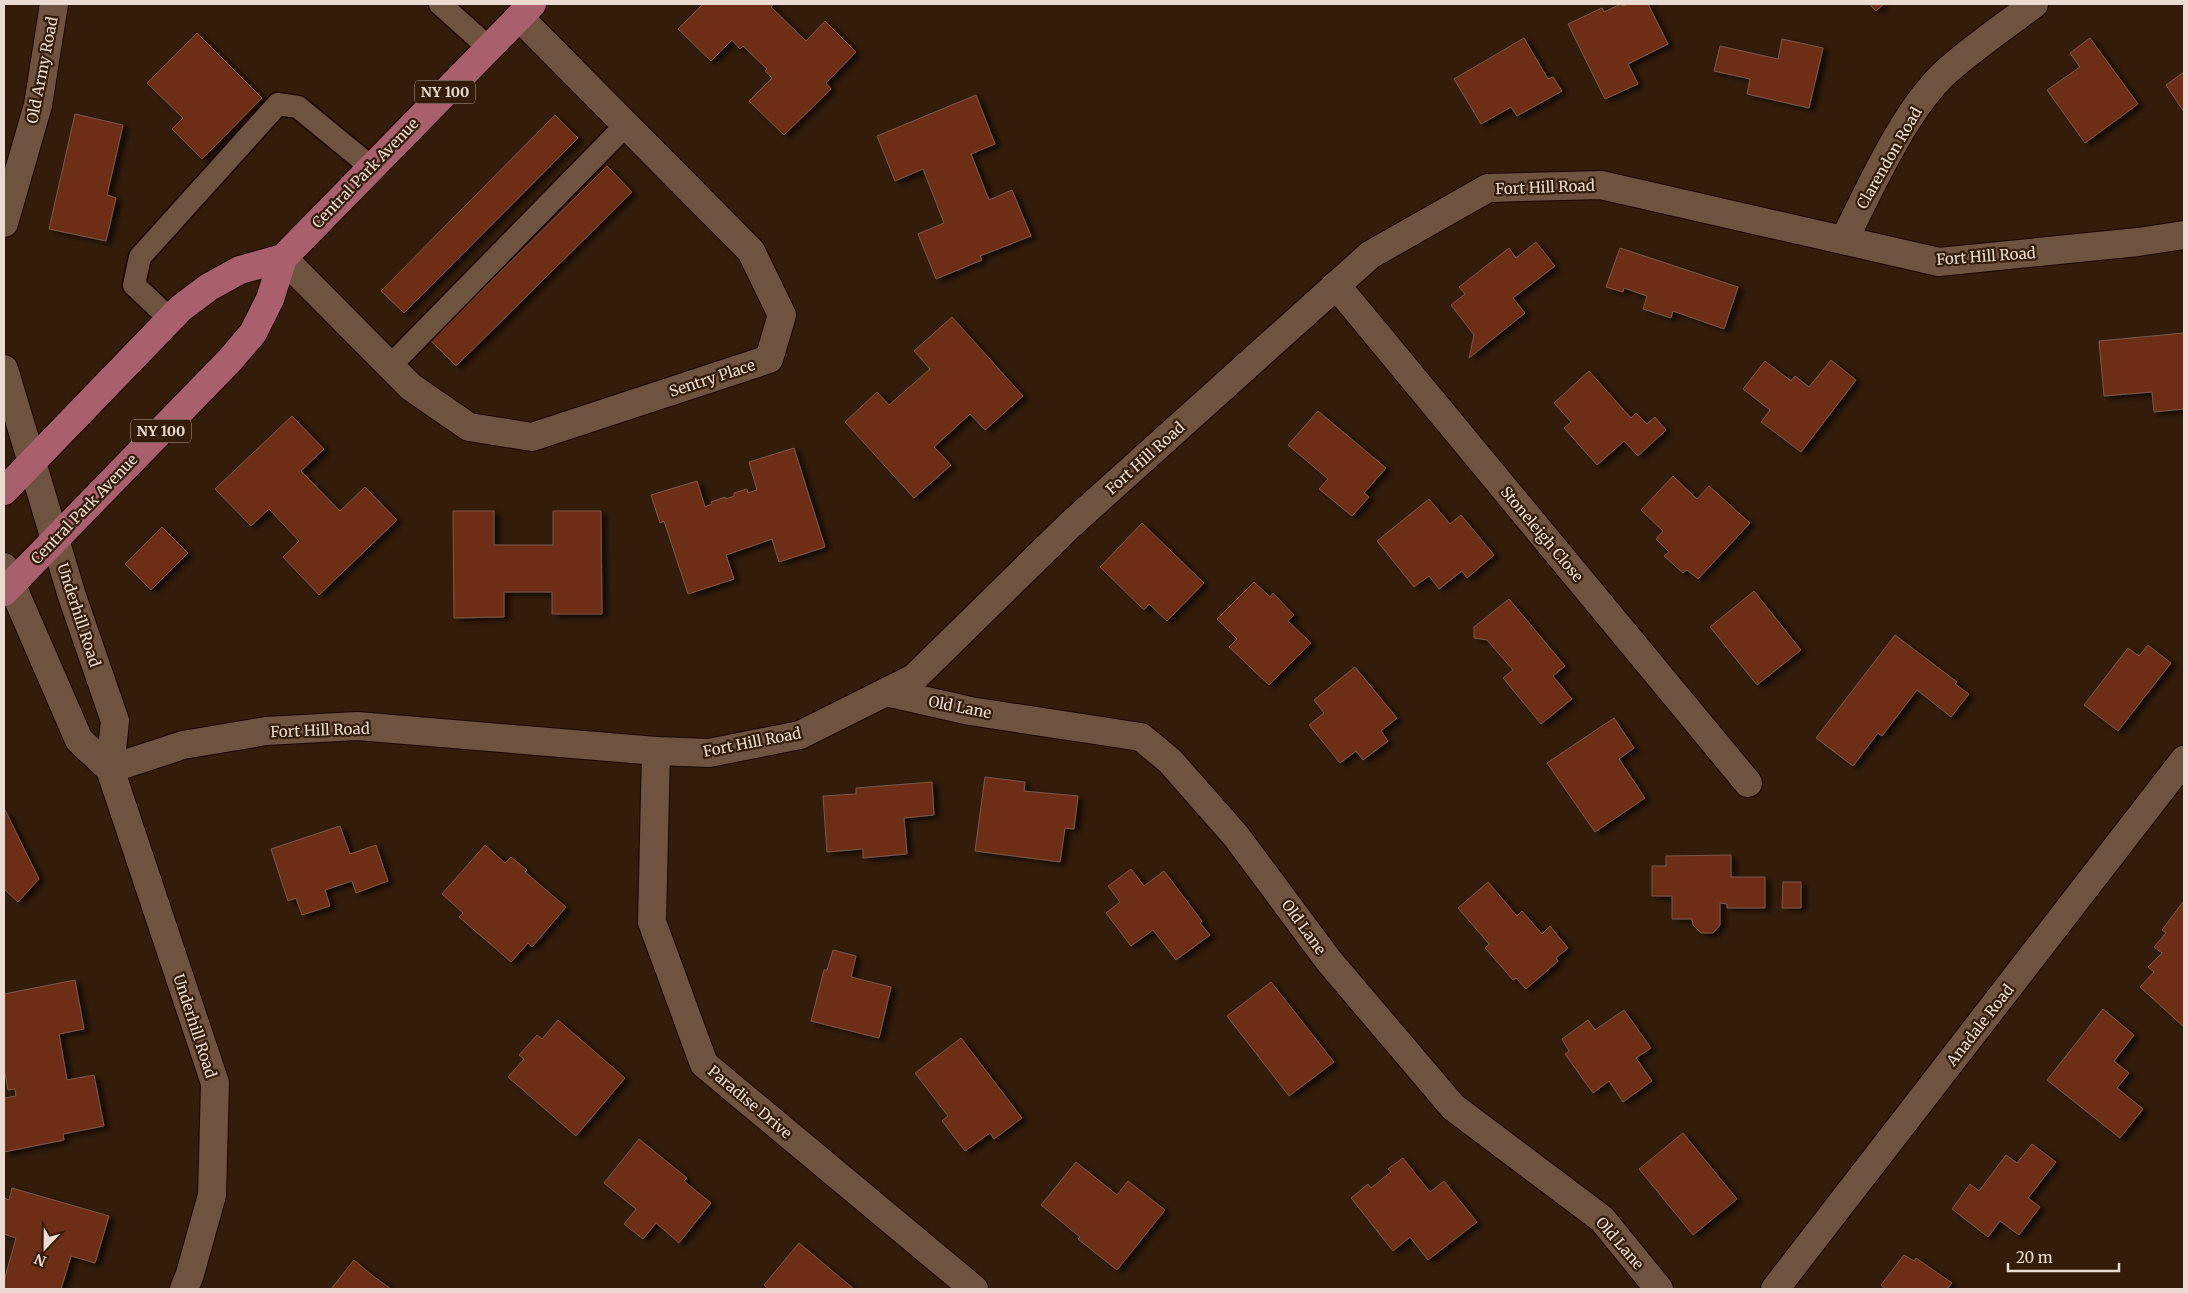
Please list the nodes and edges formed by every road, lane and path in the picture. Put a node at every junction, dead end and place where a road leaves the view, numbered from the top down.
1 (54, 4) edge
2 (440, 4) edge
3 (2034, 4) edge
4 (525, 11) edge
5 (489, 48) junction
6 (626, 125) junction
7 (371, 167) junction
8 (4, 223) edge
9 (2184, 235) edge
10 (1844, 240) junction
11 (283, 258) junction
12 (1336, 285) junction
13 (170, 319) junction
14 (390, 366) junction
15 (4, 369) edge
16 (31, 462) junction
17 (4, 491) edge
18 (55, 540) junction
19 (6, 582) edge
20 (886, 692) junction
21 (656, 751) junction
22 (2184, 760) edge
23 (110, 769) junction
24 (1748, 783) dead end
25 (184, 1289) edge
26 (974, 1289) edge
27 (1659, 1289) edge
28 (1775, 1289) edge

1 - 8 street, Old Army Road
2 - 5 lane
3 - 10 street, Clarendon Road
4 - 5 main road, Central Park Avenue / NY 100
4 - 6 street, Sentry Place
5 - 7 main road, Central Park Avenue / NY 100
6 - 14 lane
6 - 14 street, Sentry Place
7 - 11 main road, Central Park Avenue / NY 100
7 - 13 lane
9 - 10 street, Fort Hill Road
10 - 12 street, Fort Hill Road
11 - 13 main road
11 - 14 street, Sentry Place
11 - 18 main road, Central Park Avenue / NY 100
12 - 20 street, Fort Hill Road
12 - 24 street, Stoneleigh Close
13 - 16 main road
15 - 16 street
16 - 17 main road
16 - 18 street, Underhill Road
18 - 19 main road, Central Park Avenue / NY 100
18 - 23 street, Underhill Road
19 - 23 street, Underhill Road
20 - 21 street, Fort Hill Road
20 - 27 street, Old Lane
21 - 23 street, Fort Hill Road
21 - 26 street, Paradise Drive
22 - 28 street, Anadale Road
23 - 25 street, Underhill Road

